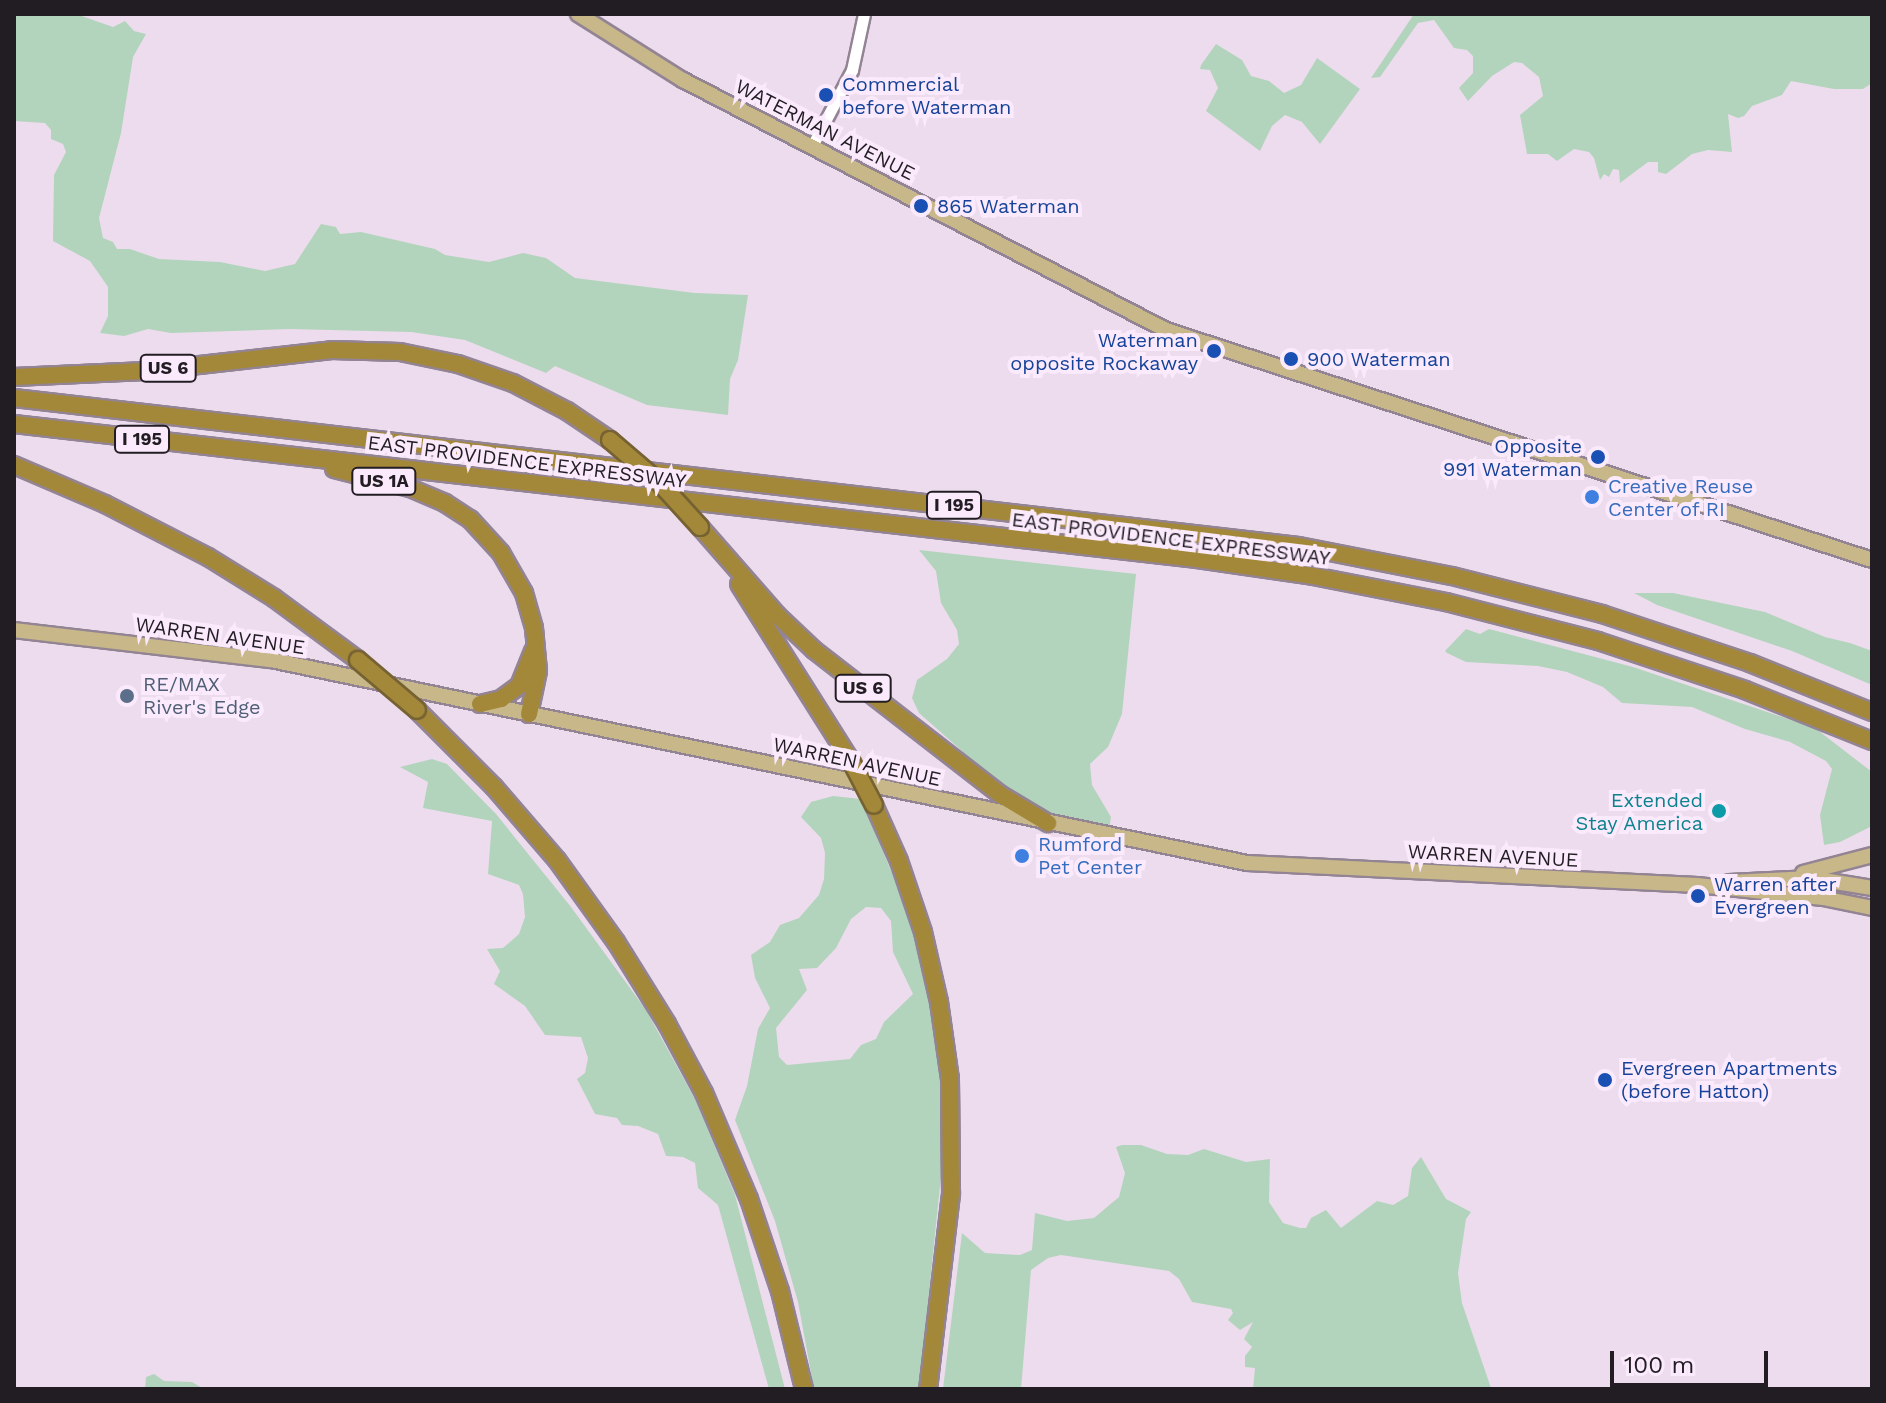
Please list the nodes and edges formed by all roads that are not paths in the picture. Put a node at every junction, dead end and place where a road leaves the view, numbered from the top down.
1 (578, 14) edge
2 (864, 14) edge
3 (812, 146) junction
4 (14, 377) edge
5 (14, 398) edge
6 (14, 424) edge
7 (271, 453) junction
8 (14, 465) edge
9 (700, 527) junction
10 (1872, 560) edge
11 (14, 630) edge
12 (535, 638) junction
13 (480, 704) junction
14 (1872, 712) edge
15 (529, 714) junction
16 (1872, 741) edge
17 (1048, 823) junction
18 (1872, 855) edge
19 (1750, 880) junction
20 (1697, 885) junction
21 (1872, 888) edge
22 (1872, 908) edge
23 (804, 1389) edge
24 (928, 1389) edge

1 - 3 main road, WATERMAN AVENUE
2 - 3 street
3 - 10 main road, WATERMAN AVENUE
4 - 9 highway, US 6, bridge
5 - 14 highway, EAST PROVIDENCE EXPRESSWAY / I 195
6 - 7 highway, EAST PROVIDENCE EXPRESSWAY / I 195
7 - 12 highway, US 1A
7 - 16 highway, EAST PROVIDENCE EXPRESSWAY / I 195
8 - 23 highway, bridge
9 - 17 highway, US 6
9 - 24 highway, bridge
11 - 13 main road, WARREN AVENUE
12 - 13 highway, US 1A
12 - 15 highway
13 - 15 main road, WARREN AVENUE
15 - 17 main road, WARREN AVENUE / US 6
17 - 20 main road, WARREN AVENUE / US 6
18 - 19 main road
19 - 20 main road, WARREN AVENUE / US 6
19 - 21 main road, WARREN AVENUE / US 6
20 - 22 main road, WARREN AVENUE / US 6

